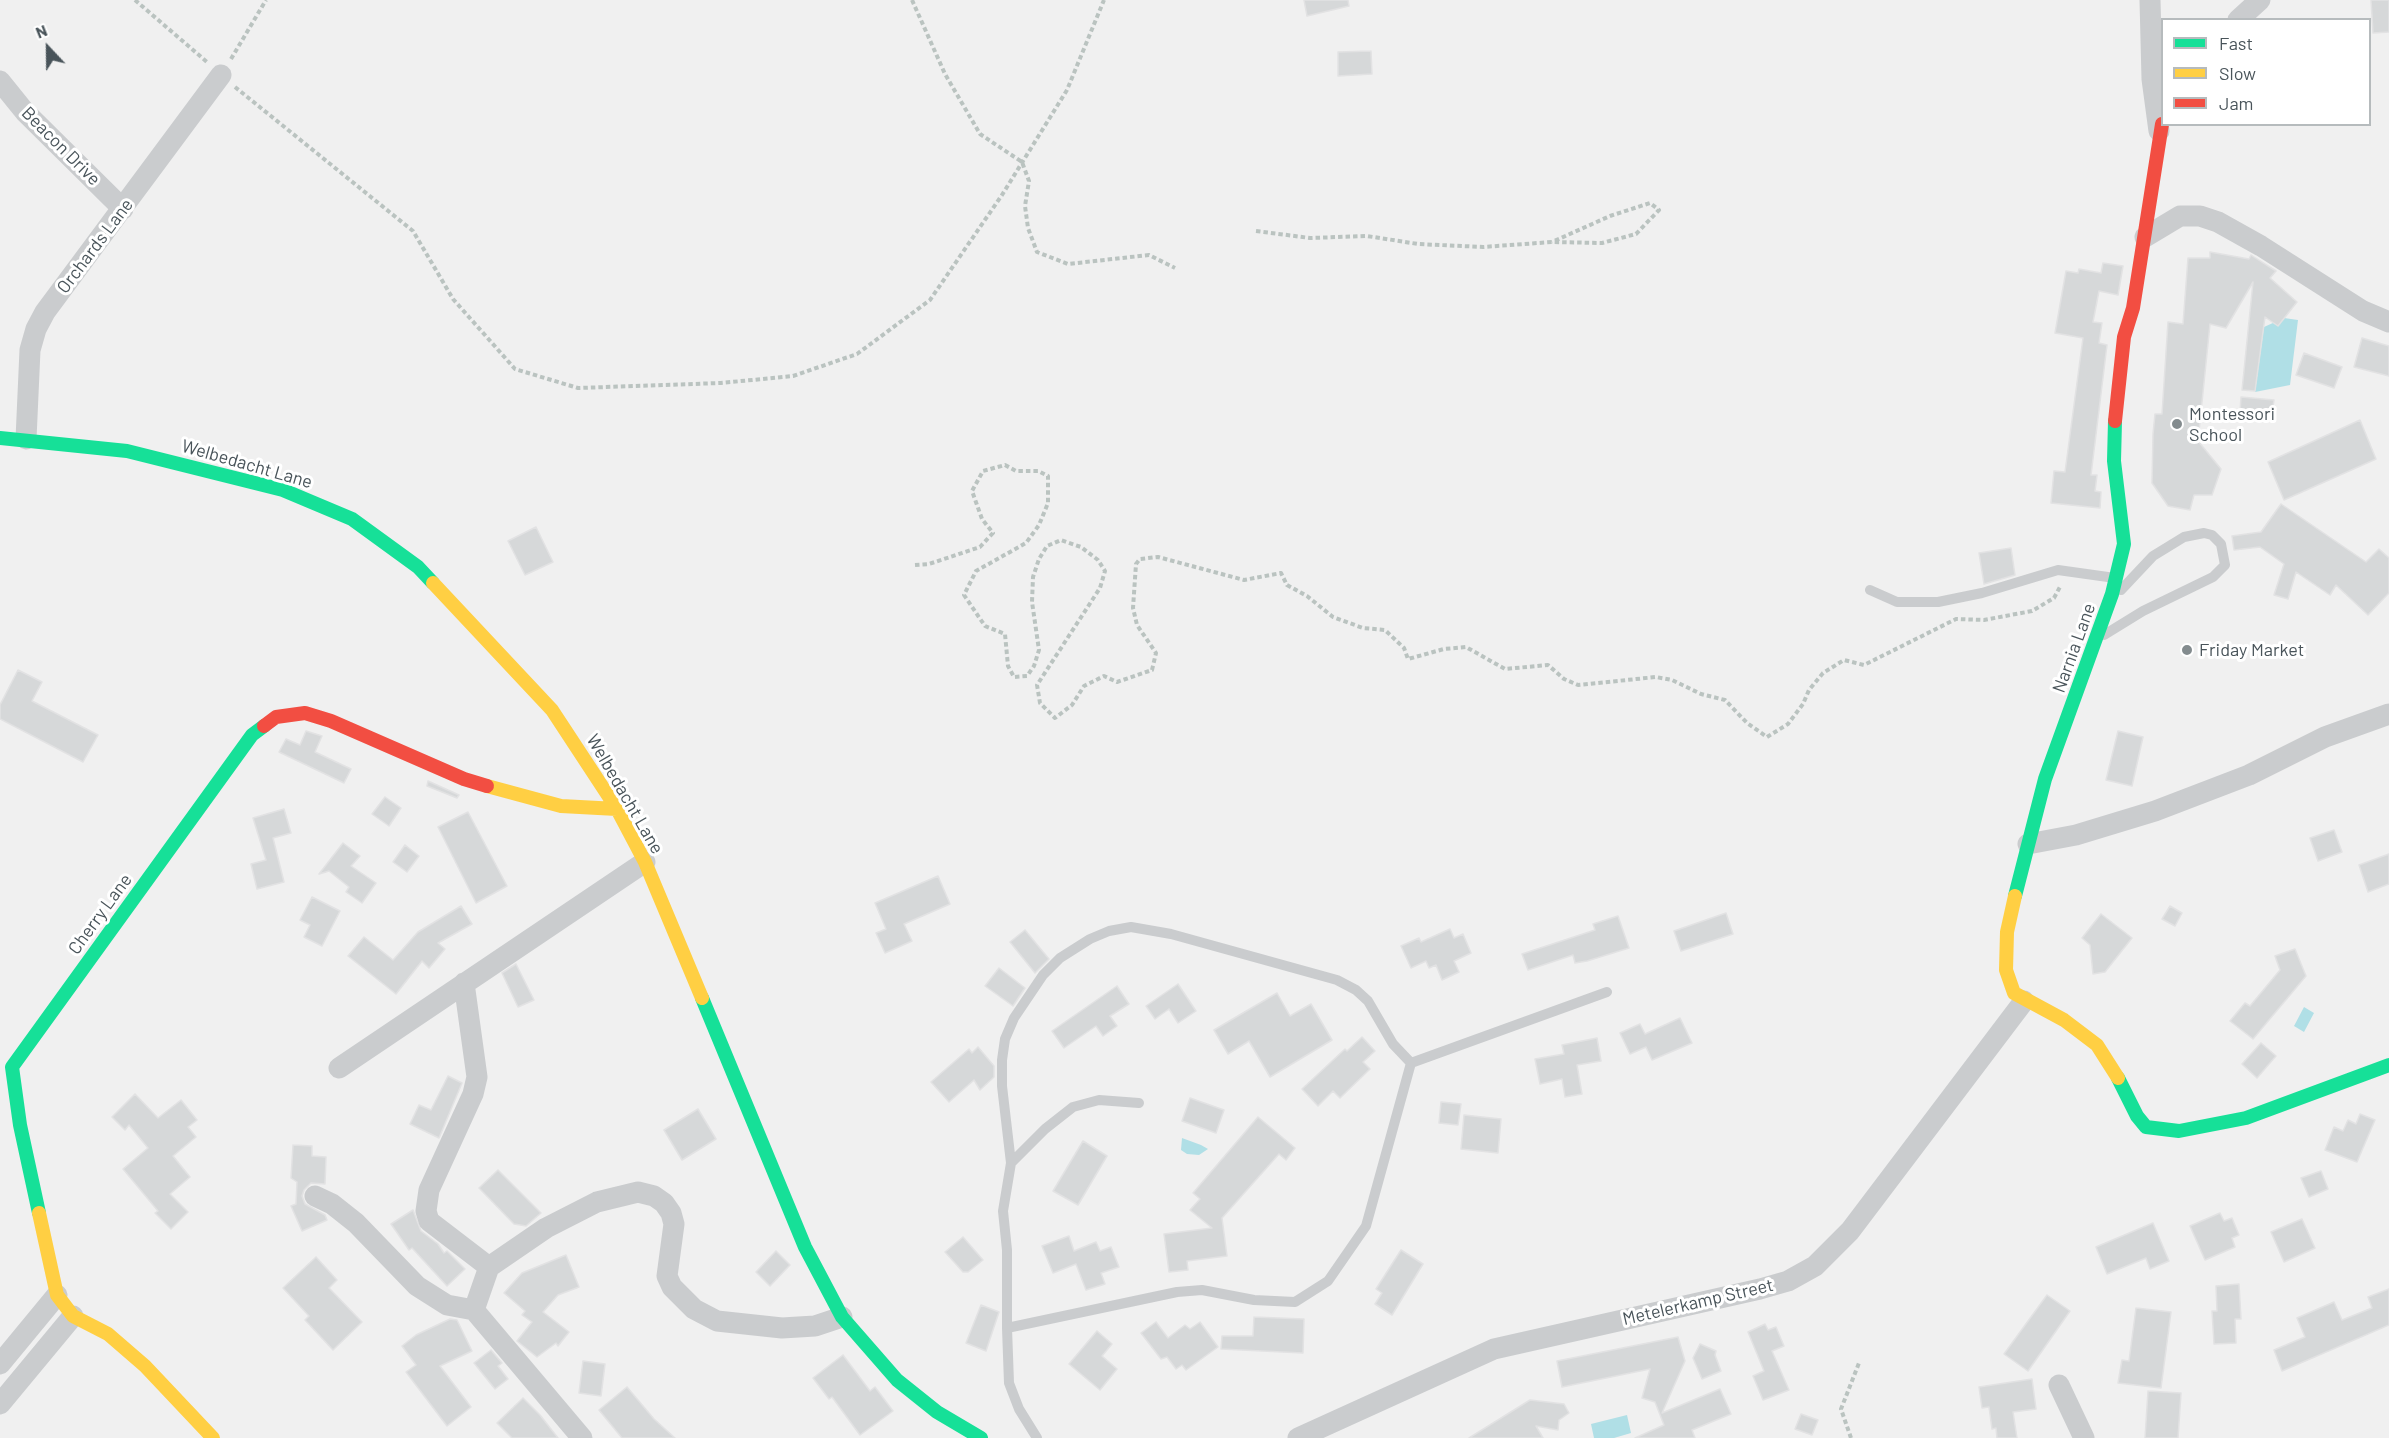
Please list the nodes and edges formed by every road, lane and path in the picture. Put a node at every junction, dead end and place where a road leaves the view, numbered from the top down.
1 (135, 0) edge
2 (266, 0) edge
3 (912, 0) edge
4 (1104, 0) edge
5 (2150, 0) edge
6 (2260, 0) edge
7 (2240, 18) edge
8 (221, 75) junction
9 (0, 81) edge
10 (2161, 127) edge
11 (1022, 162) junction
12 (123, 208) junction
13 (1256, 231) dead end
14 (2145, 237) junction
15 (1552, 242) junction
16 (1175, 268) dead end
17 (2389, 322) edge
18 (0, 438) edge
19 (26, 439) junction
20 (915, 565) dead end
21 (2116, 578) junction
22 (2067, 580) dead end
23 (1870, 590) dead end
24 (2109, 602) junction
25 (2096, 639) junction
26 (2389, 714) edge
27 (617, 809) junction
28 (2028, 844) junction
29 (645, 862) junction
30 (464, 983) junction
31 (1607, 992) dead end
32 (2019, 997) junction
33 (6, 1062) edge
34 (1411, 1063) junction
35 (2389, 1065) edge
36 (339, 1068) dead end
37 (1139, 1103) dead end
38 (1011, 1163) junction
39 (315, 1196) dead end
40 (489, 1268) junction
41 (57, 1295) junction
42 (474, 1310) junction
43 (73, 1316) junction
44 (842, 1317) junction
45 (1007, 1328) junction
46 (1859, 1363) dead end
47 (0, 1364) edge
48 (2059, 1385) dead end
49 (0, 1404) edge
50 (213, 1438) edge
51 (582, 1438) edge
52 (981, 1438) edge
53 (1037, 1438) edge
54 (1298, 1438) edge
55 (1851, 1438) edge
56 (2084, 1438) edge

1 - 8 path
2 - 8 path
3 - 11 path
4 - 11 path
5 - 10 street
6 - 7 street
8 - 11 path
8 - 12 street, Orchards Lane
9 - 12 street, Beacon Drive
10 - 14 street, Narnia Lane
11 - 16 path
12 - 19 street, Orchards Lane
13 - 15 path
14 - 17 street
14 - 21 street, Narnia Lane
15 - 15 path
18 - 19 street, Welbedacht Lane
19 - 27 street, Welbedacht Lane
20 - 22 path
21 - 23 lane
21 - 24 street, Narnia Lane
24 - 25 street, Narnia Lane
24 - 25 lane
25 - 28 street, Narnia Lane
26 - 28 street
27 - 29 street, Welbedacht Lane
27 - 33 street, Cherry Lane
28 - 32 street, Narnia Lane
29 - 30 street
29 - 44 street, Welbedacht Lane
30 - 36 street
30 - 40 street
31 - 34 lane
32 - 35 street
32 - 54 street, Metelerkamp Street
33 - 41 street, Cherry Lane
34 - 38 lane
34 - 45 lane
37 - 38 lane
38 - 45 lane
39 - 42 street
40 - 42 street
40 - 44 street
41 - 43 street, Cherry Lane
41 - 47 street
42 - 51 street
43 - 49 street
43 - 50 street, Cherry Lane
44 - 52 street, Welbedacht Lane
45 - 53 lane
46 - 55 path
48 - 56 street

